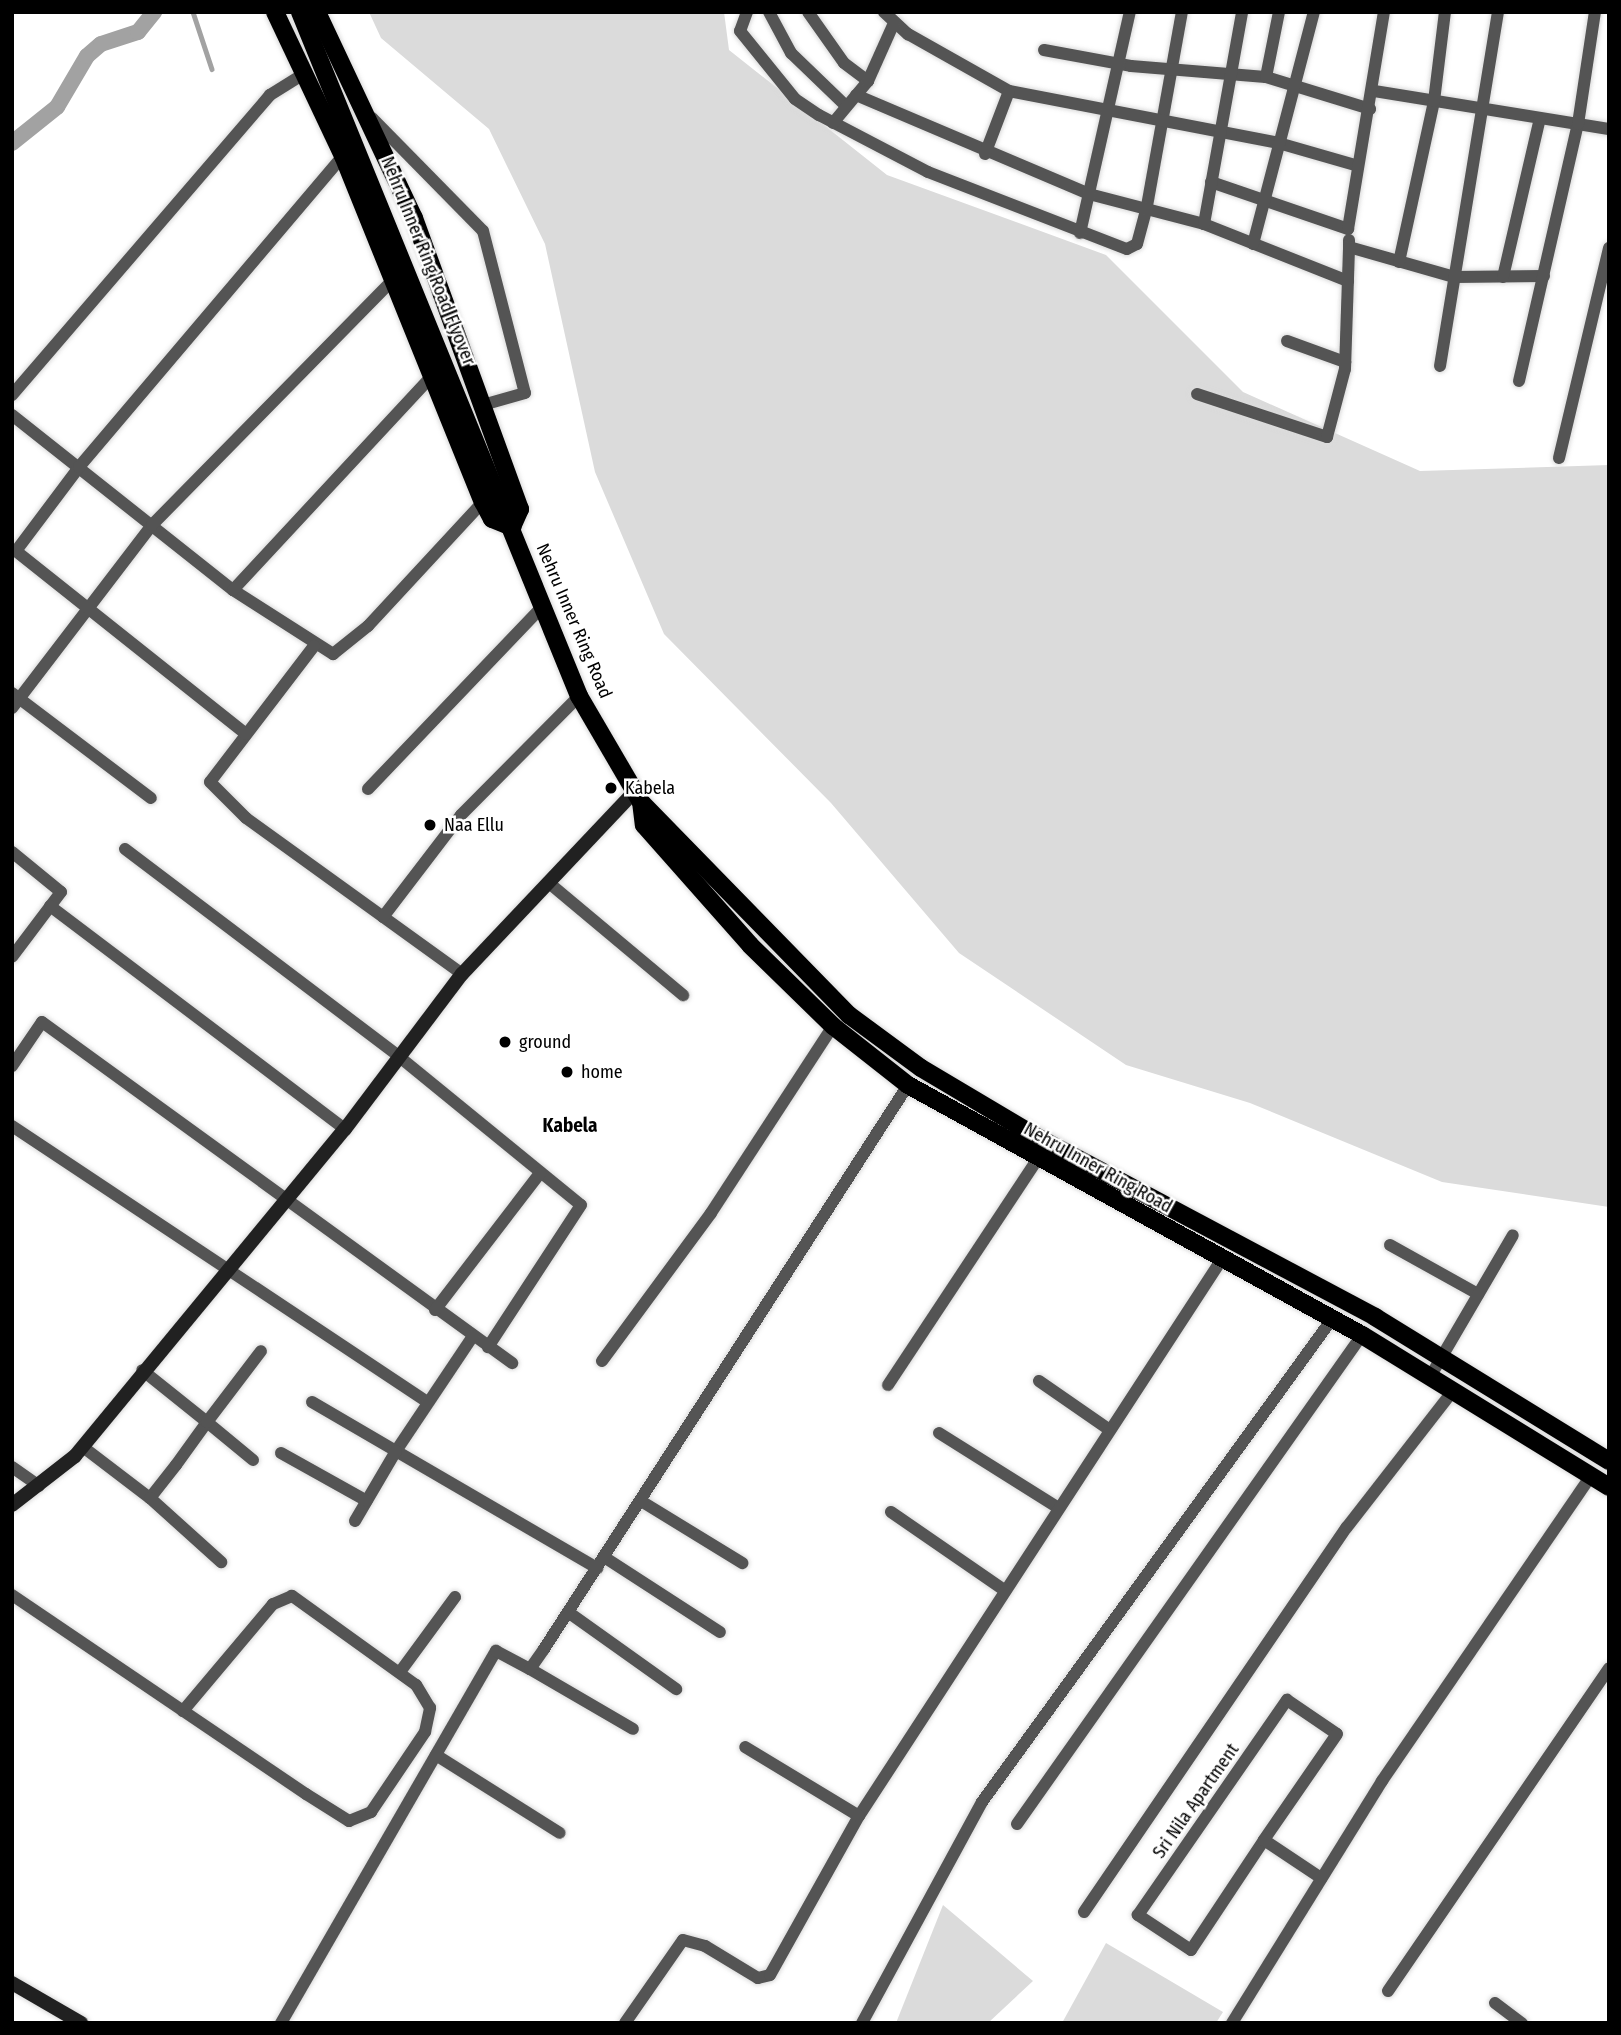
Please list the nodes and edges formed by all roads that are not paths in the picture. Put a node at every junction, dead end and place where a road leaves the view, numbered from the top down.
1 (275, 12) edge
2 (300, 12) edge
3 (317, 12) edge
4 (747, 12) edge
5 (769, 12) edge
6 (808, 12) edge
7 (884, 12) edge
8 (1130, 12) edge
9 (1182, 12) edge
10 (1242, 12) edge
11 (1279, 12) edge
12 (1314, 12) edge
13 (1384, 12) edge
14 (1445, 12) edge
15 (1498, 12) edge
16 (1595, 12) edge
17 (894, 23) junction
18 (1044, 50) dead end
19 (1119, 65) junction
20 (1172, 69) junction
21 (1230, 73) junction
22 (304, 74) junction
23 (1266, 77) junction
24 (868, 81) junction
25 (1291, 90) junction
26 (1009, 91) junction
27 (1374, 91) junction
28 (856, 95) junction
29 (1434, 101) junction
30 (846, 107) junction
31 (1486, 108) junction
32 (1370, 109) junction
33 (1106, 111) junction
34 (372, 118) junction
35 (1540, 118) junction
36 (832, 123) junction
37 (1163, 124) junction
38 (1578, 124) junction
39 (1609, 129) edge
40 (1220, 133) junction
41 (1275, 142) junction
42 (985, 154) junction
43 (342, 156) junction
44 (1358, 166) junction
45 (1211, 182) junction
46 (1089, 194) junction
47 (1261, 198) junction
48 (1147, 206) junction
49 (1204, 224) junction
50 (1348, 229) junction
51 (1080, 233) junction
52 (1253, 244) junction
53 (1349, 247) junction
54 (1609, 248) edge
55 (1399, 262) junction
56 (1544, 276) junction
57 (1454, 277) junction
58 (1503, 277) junction
59 (393, 280) junction
60 (1349, 281) junction
61 (1287, 341) dead end
62 (1345, 362) junction
63 (1440, 366) dead end
64 (433, 375) junction
65 (1519, 381) dead end
66 (1197, 394) dead end
67 (12, 395) edge
68 (483, 405) junction
69 (12, 415) edge
70 (1559, 458) dead end
71 (79, 467) junction
72 (492, 501) junction
73 (152, 525) junction
74 (512, 527) junction
75 (233, 590) junction
76 (544, 605) junction
77 (87, 609) junction
78 (314, 646) junction
79 (579, 696) junction
80 (15, 700) edge
81 (246, 734) junction
82 (368, 789) dead end
83 (637, 797) junction
84 (151, 798) dead end
85 (125, 849) dead end
86 (12, 852) edge
87 (549, 883) junction
88 (50, 906) junction
89 (383, 917) junction
90 (12, 957) edge
91 (462, 974) junction
92 (683, 995) dead end
93 (832, 1027) junction
94 (397, 1055) junction
95 (12, 1066) edge
96 (908, 1085) junction
97 (12, 1125) edge
98 (345, 1129) junction
99 (1037, 1160) junction
100 (540, 1173) junction
101 (282, 1198) junction
102 (1513, 1235) dead end
103 (1390, 1245) dead end
104 (1222, 1259) junction
105 (230, 1266) junction
106 (1478, 1294) junction
107 (435, 1310) junction
108 (1332, 1319) junction
109 (1362, 1335) junction
110 (473, 1336) junction
111 (488, 1347) junction
112 (261, 1351) dead end
113 (1442, 1357) junction
114 (602, 1361) dead end
115 (512, 1363) dead end
116 (142, 1370) junction
117 (1430, 1377) junction
118 (1039, 1381) dead end
119 (888, 1385) dead end
120 (1453, 1391) junction
121 (312, 1402) dead end
122 (428, 1402) junction
123 (207, 1422) junction
124 (1107, 1428) junction
125 (939, 1433) dead end
126 (83, 1447) junction
127 (396, 1451) junction
128 (281, 1453) dead end
129 (253, 1460) dead end
130 (1609, 1461) edge
131 (12, 1467) edge
132 (1591, 1476) junction
133 (39, 1486) junction
134 (1609, 1487) edge
135 (150, 1498) junction
136 (367, 1501) junction
137 (641, 1501) junction
138 (12, 1505) edge
139 (1057, 1507) junction
140 (891, 1512) dead end
141 (355, 1521) dead end
142 (221, 1562) dead end
143 (600, 1562) junction
144 (742, 1563) dead end
145 (1004, 1590) junction
146 (12, 1595) edge
147 (455, 1597) dead end
148 (568, 1612) junction
149 (720, 1632) dead end
150 (1609, 1668) edge
151 (530, 1669) junction
152 (400, 1672) junction
153 (676, 1689) dead end
154 (183, 1711) junction
155 (633, 1728) dead end
156 (745, 1747) dead end
157 (436, 1755) junction
158 (859, 1816) junction
159 (1017, 1824) dead end
160 (560, 1833) dead end
161 (1264, 1840) junction
162 (1321, 1878) junction
163 (1084, 1912) dead end
164 (12, 1983) edge
165 (1388, 1991) dead end
166 (1495, 2003) dead end
167 (81, 2023) edge
168 (281, 2023) edge
169 (625, 2023) edge
170 (862, 2023) edge
171 (1232, 2023) edge
172 (1522, 2023) edge

1 - 22 main road
2 - 72 main road, Nehru Inner Ring Road Flyover
3 - 34 main road
4 - 36 street
5 - 30 street
6 - 24 street
7 - 17 street
8 - 19 street
9 - 20 street
10 - 21 street
11 - 23 street
12 - 25 street
13 - 27 street
14 - 29 street
15 - 31 street
16 - 38 street
17 - 24 street
17 - 26 street
18 - 19 street
19 - 20 street
19 - 33 street
20 - 21 street
20 - 37 street
21 - 23 street
21 - 40 street
22 - 43 main road
22 - 67 street
23 - 25 street
24 - 28 street
25 - 32 street
25 - 41 street
26 - 33 street
26 - 42 street
27 - 29 street
27 - 32 street
28 - 30 street
28 - 42 street
29 - 31 street
29 - 55 street
30 - 36 street
31 - 35 street
31 - 57 street
32 - 44 street
33 - 37 street
33 - 46 street
34 - 68 main road
34 - 68 street
35 - 38 street
35 - 58 street
36 - 51 street
37 - 40 street
37 - 48 street
38 - 39 street
38 - 56 street
40 - 41 street
40 - 45 street
41 - 44 street
41 - 47 street
42 - 46 street
43 - 59 main road
43 - 71 street
44 - 50 street
45 - 47 street
45 - 49 street
46 - 48 street
46 - 51 street
47 - 50 street
47 - 52 street
48 - 49 street
48 - 51 street
49 - 52 street
50 - 53 street
52 - 60 street
53 - 55 street
53 - 60 street
54 - 70 street
55 - 57 street
56 - 58 street
56 - 65 street
57 - 58 street
57 - 63 street
59 - 64 main road
59 - 73 street
60 - 62 street
61 - 62 street
62 - 66 street
64 - 72 main road
64 - 75 street
68 - 74 main road
69 - 71 street
71 - 73 street
71 - 77 street
72 - 74 main road
72 - 78 street
73 - 75 street
73 - 77 street
74 - 76 main road, Nehru Inner Ring Road
75 - 78 street
76 - 79 main road, Nehru Inner Ring Road
76 - 82 street
77 - 80 street
77 - 81 street
78 - 81 street
79 - 83 main road, Nehru Inner Ring Road
79 - 89 street
80 - 84 street
81 - 89 street
83 - 87 street
83 - 93 main road, Nehru Inner Ring Road
83 - 113 main road, Nehru Inner Ring Road
85 - 94 street
86 - 88 street
87 - 91 street
87 - 92 street
88 - 90 street
88 - 98 street
89 - 91 street
91 - 94 street
93 - 96 main road, Nehru Inner Ring Road
93 - 114 street
94 - 98 street
94 - 100 street
95 - 101 street
96 - 99 main road, Nehru Inner Ring Road
96 - 137 street
97 - 105 street
98 - 101 street
99 - 104 main road, Nehru Inner Ring Road
99 - 119 street
100 - 107 street
100 - 111 street
101 - 105 street
101 - 107 street
102 - 106 street
103 - 106 street
104 - 108 main road, Nehru Inner Ring Road
104 - 124 street
105 - 116 street
105 - 122 street
106 - 113 street
107 - 110 street
108 - 109 main road, Nehru Inner Ring Road
108 - 170 street
109 - 117 main road, Nehru Inner Ring Road
109 - 159 street
110 - 111 street
110 - 122 street
111 - 115 street
112 - 123 street
113 - 117 street
113 - 130 main road, Nehru Inner Ring Road
116 - 123 street
116 - 126 street
117 - 120 main road, Nehru Inner Ring Road
118 - 124 street
120 - 132 main road, Nehru Inner Ring Road
120 - 163 street
121 - 127 street
122 - 127 street
123 - 129 street
123 - 135 street
124 - 139 street
125 - 139 street
126 - 133 street
126 - 135 street
127 - 136 street
127 - 143 street
128 - 136 street
131 - 133 street
132 - 134 main road, Nehru Inner Ring Road
132 - 162 street
133 - 138 street
135 - 142 street
136 - 141 street
137 - 143 street
137 - 144 street
139 - 145 street
140 - 145 street
143 - 148 street
143 - 149 street
145 - 158 street
146 - 154 street
147 - 152 street
148 - 151 street
148 - 153 street
150 - 165 street
151 - 155 street
151 - 157 street
152 - 154 street
152 - 154 street
156 - 158 street
157 - 160 street
157 - 168 street
158 - 169 street
161 - 161 street, Sri Nila Apartment
161 - 162 street
162 - 171 street
164 - 167 street
166 - 172 street

